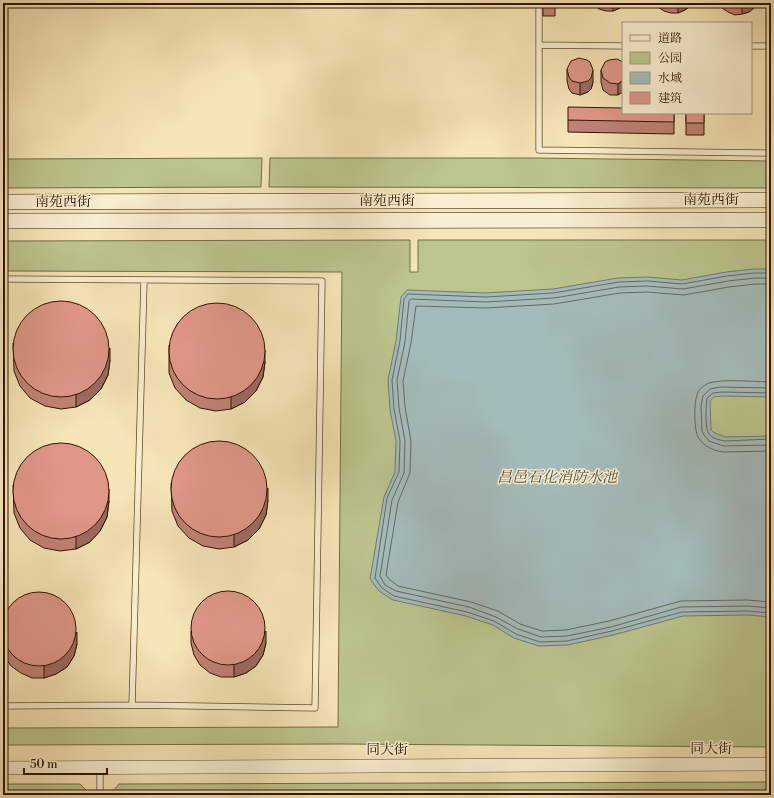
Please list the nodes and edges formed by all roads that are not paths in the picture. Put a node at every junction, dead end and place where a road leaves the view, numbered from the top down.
1 (539, 3) edge
2 (539, 45) junction
3 (622, 46) edge
4 (752, 46) edge
5 (771, 46) edge
6 (771, 153) edge
7 (771, 200) edge
8 (3, 202) edge
9 (771, 220) edge
10 (3, 221) edge
11 (3, 279) edge
12 (144, 281) junction
13 (3, 706) edge
14 (132, 706) junction
15 (771, 764) edge
16 (3, 768) edge
17 (100, 768) junction
18 (100, 795) edge

1 - 2 lane
2 - 3 lane
2 - 6 lane
4 - 5 lane
7 - 8 main road, 南苑西街
9 - 10 main road, 南苑西街
11 - 12 lane
12 - 14 lane
12 - 14 lane
13 - 14 lane
15 - 17 street, 同大街
16 - 17 street, 同大街
17 - 18 lane

